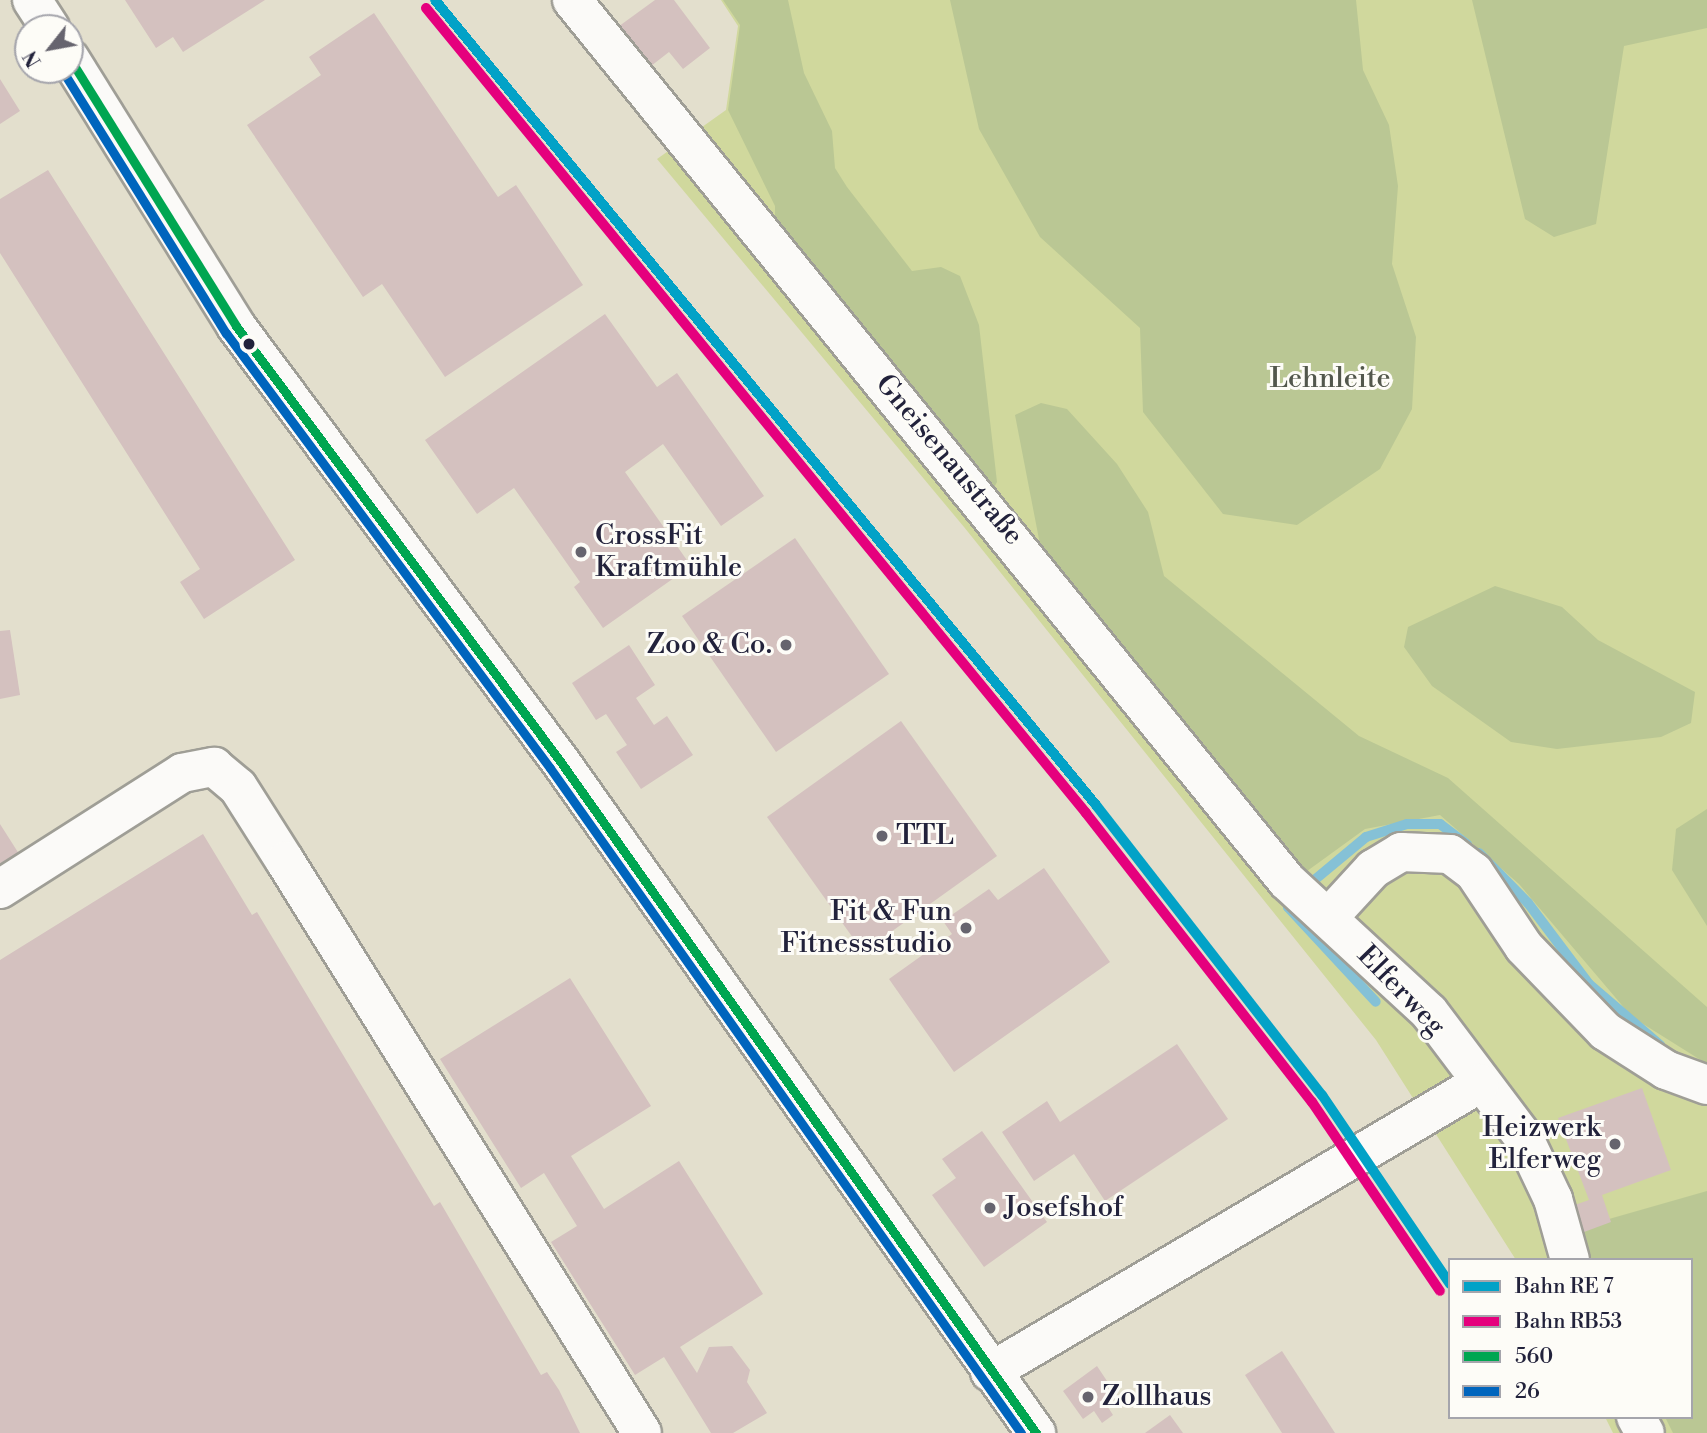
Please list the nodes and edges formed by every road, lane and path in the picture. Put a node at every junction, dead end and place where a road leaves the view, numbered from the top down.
1 (572, 0) edge
2 (84, 82) edge
3 (0, 889) edge
4 (1328, 918) junction
5 (1479, 1084) junction
6 (1707, 1085) edge
7 (1569, 1258) edge
8 (990, 1372) junction
9 (642, 1433) edge
10 (1036, 1433) edge

1 - 4 street, Gneisenaustraße
2 - 8 street
3 - 9 street
4 - 5 street, Elferweg
4 - 6 street
5 - 7 street
5 - 8 street
8 - 10 street

